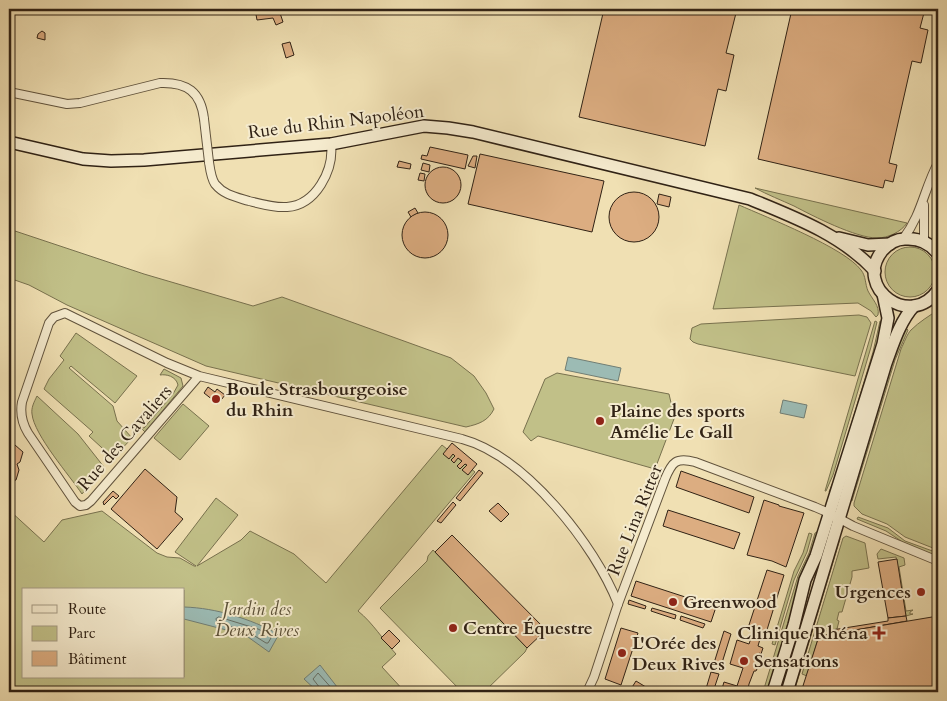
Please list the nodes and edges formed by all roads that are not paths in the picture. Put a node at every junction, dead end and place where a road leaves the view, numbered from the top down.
1 (9, 92) edge
2 (9, 142) edge
3 (331, 144) junction
4 (938, 163) edge
5 (924, 201) junction
6 (833, 237) junction
7 (902, 239) junction
8 (924, 241) junction
9 (890, 244) junction
10 (937, 252) edge
11 (875, 271) junction
12 (938, 290) edge
13 (883, 294) junction
14 (914, 306) junction
15 (199, 376) junction
16 (834, 516) junction
17 (938, 561) edge
18 (618, 604) junction
19 (590, 691) edge
20 (773, 692) edge
21 (787, 692) edge

1 - 3 street, bridge
2 - 3 main road, Rue du Rhin Napoléon
3 - 6 main road, Rue du Rhin Napoléon
4 - 5 street
5 - 7 street
5 - 8 street
6 - 9 main road, Rue du Rhin Napoléon
6 - 11 main road, Rue du Rhin Napoléon
7 - 8 main road
7 - 9 main road
8 - 10 main road
9 - 11 main road
11 - 13 main road
12 - 14 main road
13 - 14 main road
13 - 16 main road
14 - 16 main road
15 - 15 street, Rue des Cavaliers
15 - 18 street, Rue des Cavaliers
16 - 17 street, Rue Lina Ritter
16 - 18 street, Rue Lina Ritter
16 - 20 main road
16 - 21 main road
18 - 19 street, Rue Lina Ritter

